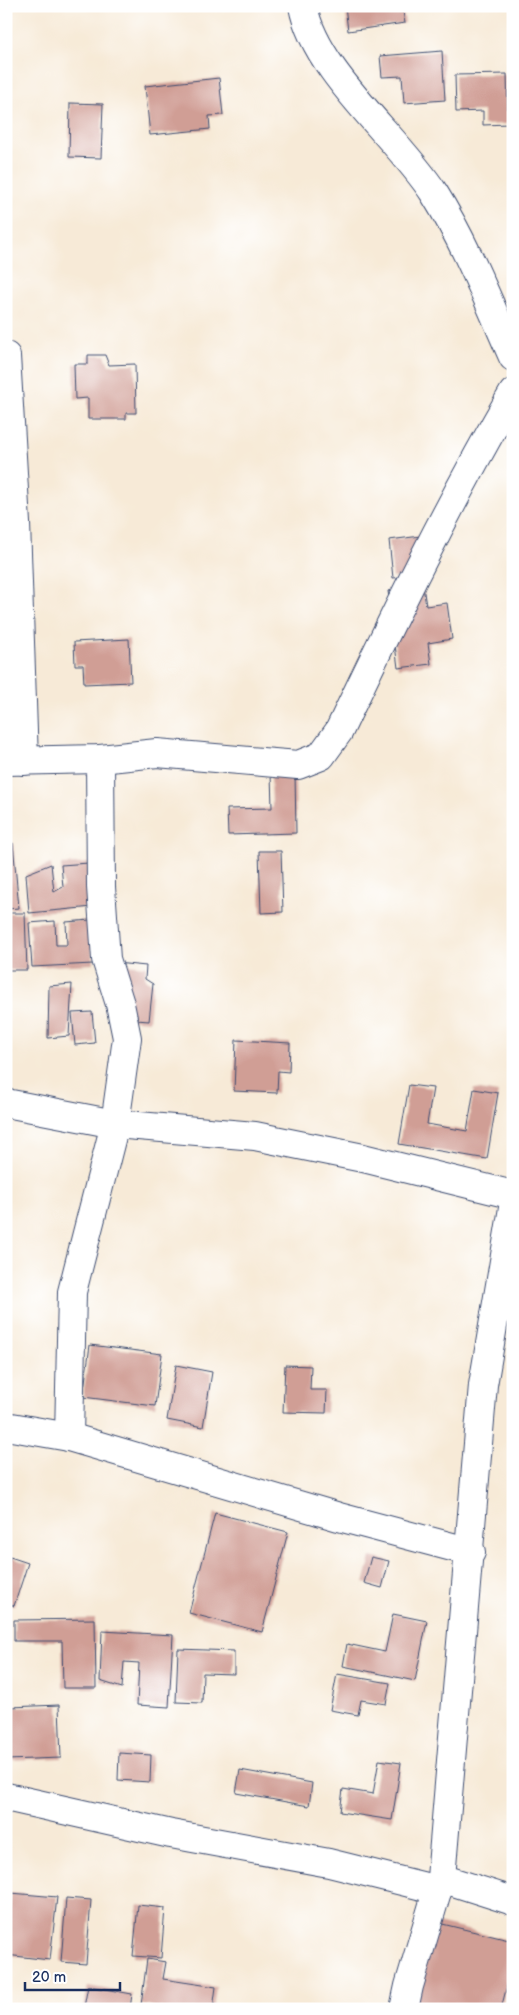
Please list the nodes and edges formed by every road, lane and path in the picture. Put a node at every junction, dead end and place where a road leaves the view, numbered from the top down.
1 (303, 6) edge
2 (6, 356) edge
3 (513, 357) edge
4 (513, 393) edge
5 (100, 759) junction
6 (15, 761) edge
7 (6, 1103) edge
8 (114, 1124) junction
9 (513, 1195) edge
10 (513, 1208) edge
11 (6, 1426) edge
12 (69, 1437) junction
13 (471, 1552) junction
14 (6, 1797) edge
15 (440, 1884) junction
16 (513, 1901) edge
17 (404, 2009) edge

1 - 3 street
2 - 6 street
4 - 5 street
5 - 6 street
5 - 8 street
7 - 8 street
8 - 9 street
8 - 12 street
10 - 13 street
11 - 12 street
12 - 13 street
13 - 15 street
14 - 15 street
15 - 16 street
15 - 17 street

